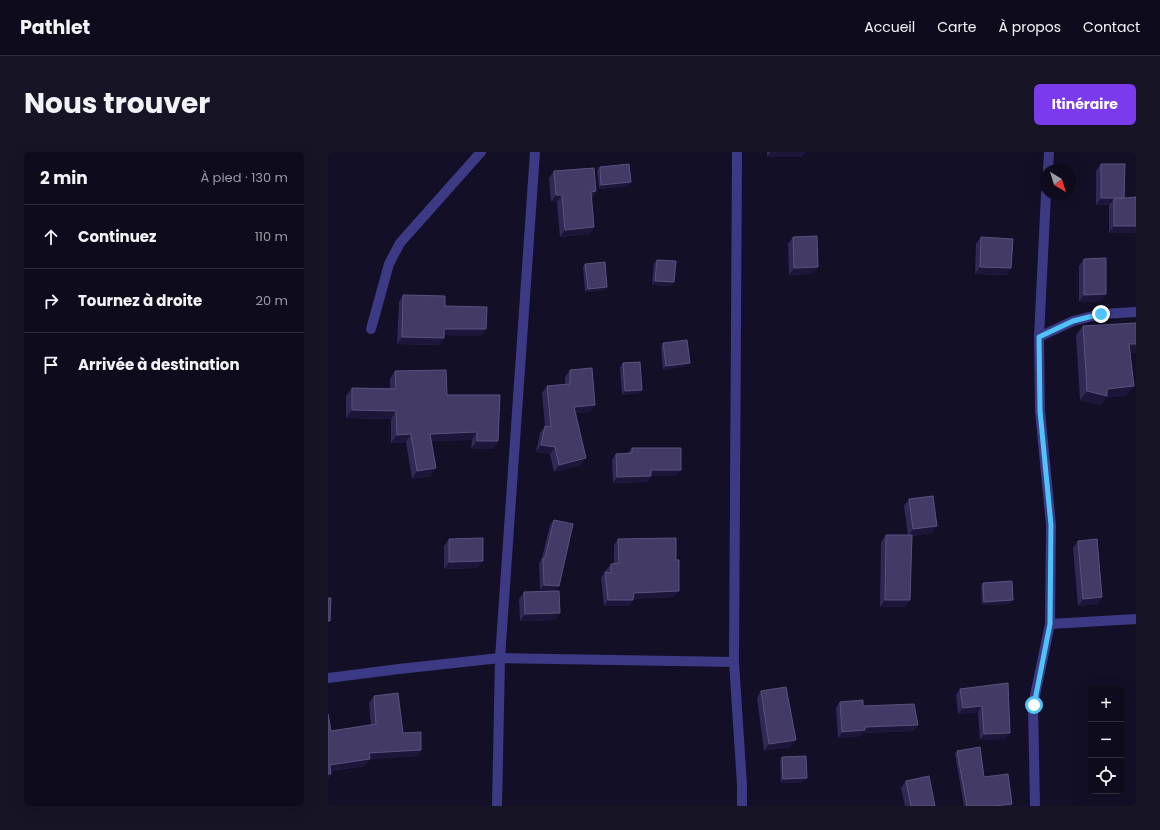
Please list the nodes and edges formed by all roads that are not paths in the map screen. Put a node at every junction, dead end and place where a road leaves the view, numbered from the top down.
1 (481, 152) edge
2 (535, 152) edge
3 (737, 152) edge
4 (1049, 152) edge
5 (1048, 164) edge
6 (1046, 200) edge
7 (1136, 312) edge
8 (371, 329) dead end
9 (1039, 337) junction
10 (1136, 619) edge
11 (1050, 624) junction
12 (500, 658) junction
13 (734, 662) junction
14 (328, 678) edge
15 (497, 806) edge
16 (742, 806) edge
17 (1035, 806) edge

1 - 8 street
2 - 12 street
3 - 13 street
4 - 5 street
6 - 9 street
7 - 9 street
9 - 11 street
10 - 11 street
11 - 17 street
12 - 13 street
12 - 14 street
12 - 15 street
13 - 16 street

